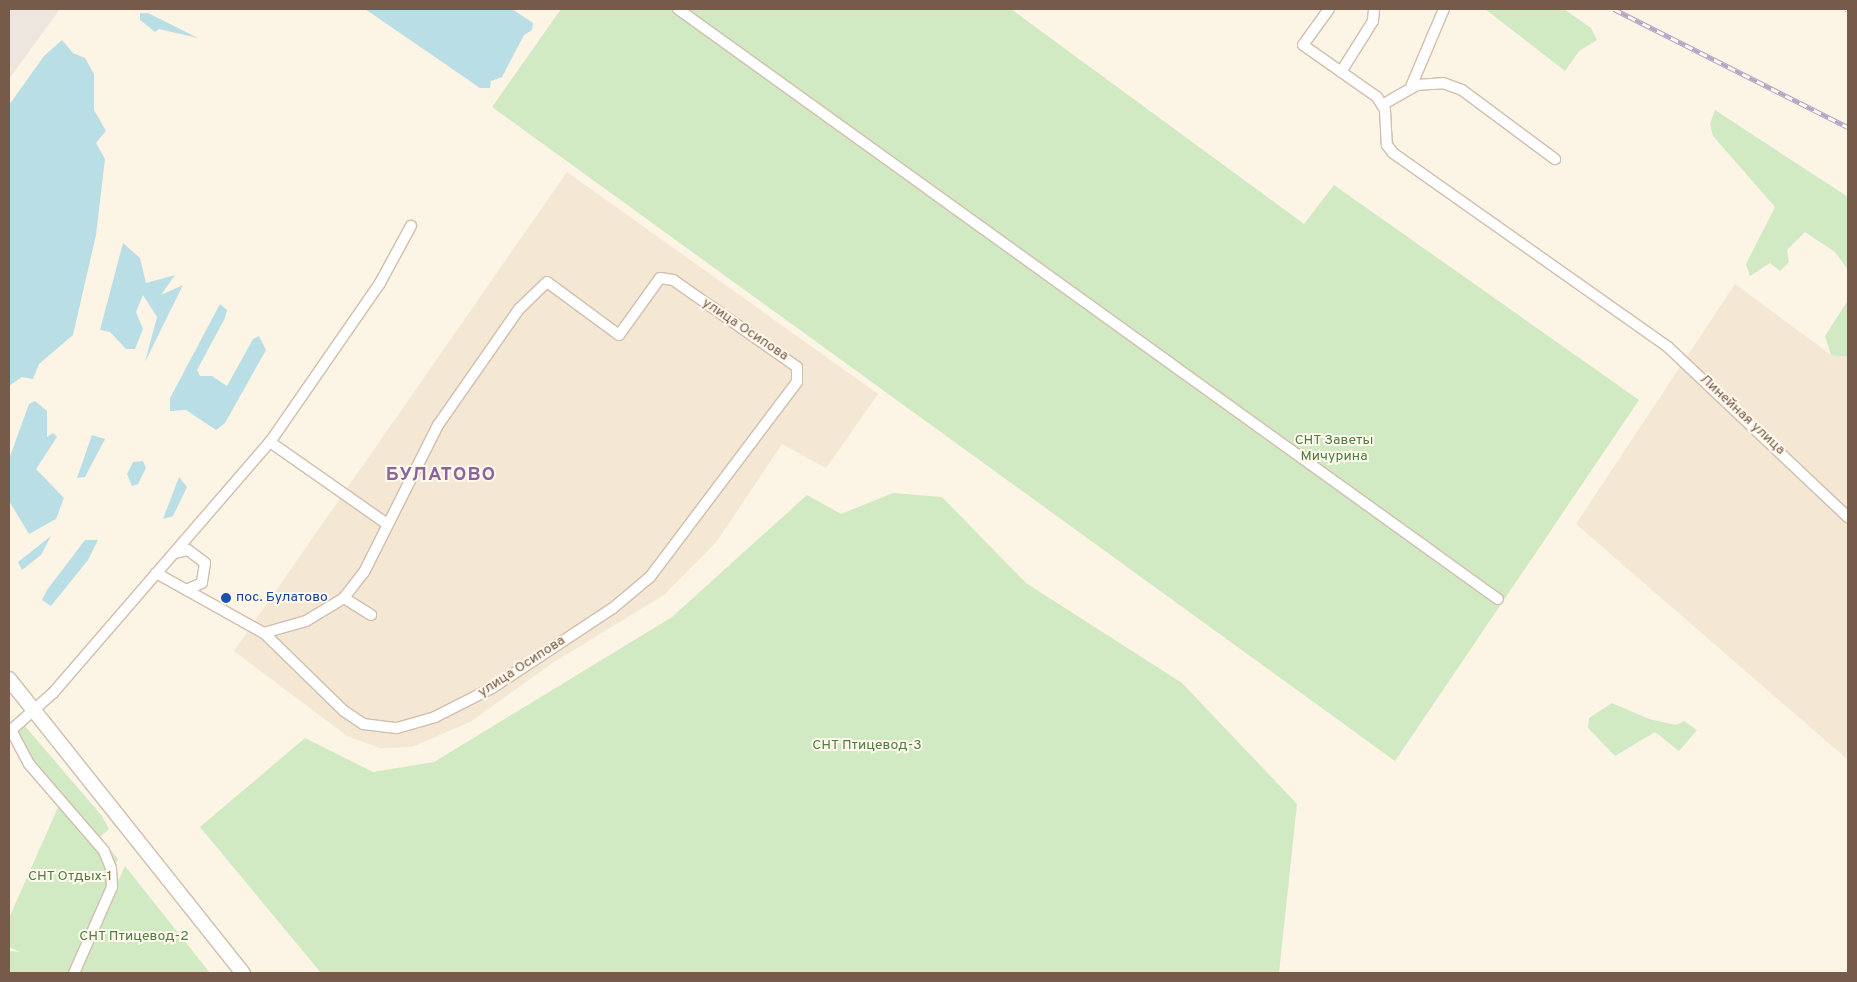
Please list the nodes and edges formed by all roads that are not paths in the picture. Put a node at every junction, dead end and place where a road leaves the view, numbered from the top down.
1 (678, 9) edge
2 (1329, 9) edge
3 (1374, 9) edge
4 (1444, 9) edge
5 (1341, 72) junction
6 (1410, 89) junction
7 (1382, 105) junction
8 (1555, 158) dead end
9 (412, 226) dead end
10 (270, 442) junction
11 (1848, 517) edge
12 (387, 524) junction
13 (175, 553) junction
14 (156, 573) junction
15 (186, 590) junction
16 (344, 598) junction
17 (1498, 599) dead end
18 (371, 615) dead end
19 (264, 633) junction
20 (9, 679) edge
21 (32, 712) junction
22 (10, 731) edge
23 (74, 973) edge
24 (243, 973) edge

1 - 17 street
2 - 5 street
3 - 5 street
4 - 6 street
5 - 7 street
6 - 7 street
6 - 8 street
7 - 11 street, Линейная улица
9 - 10 street
10 - 12 street
10 - 13 street
12 - 16 street, улица Осипова
12 - 19 street, улица Осипова
13 - 14 street
13 - 15 street
14 - 15 street, улица Осипова
14 - 21 street
15 - 19 street, улица Осипова
16 - 18 street
16 - 19 street, улица Осипова
20 - 21 main road
21 - 22 street
21 - 24 main road
22 - 23 street

